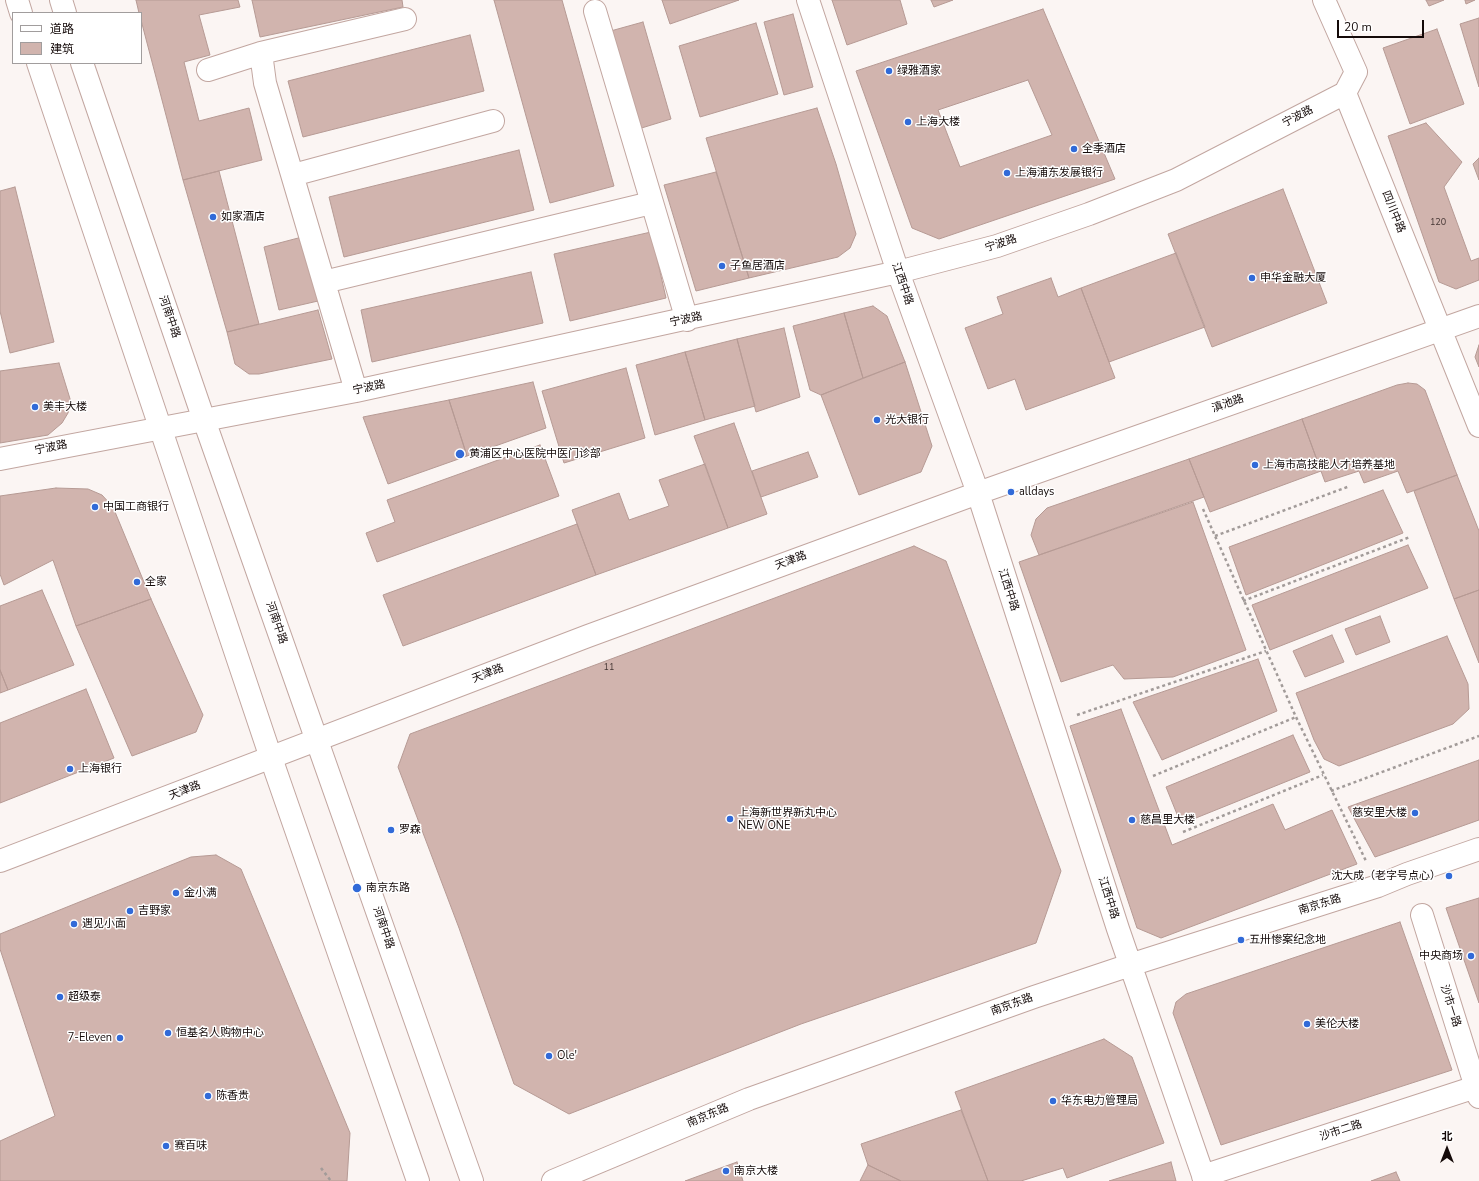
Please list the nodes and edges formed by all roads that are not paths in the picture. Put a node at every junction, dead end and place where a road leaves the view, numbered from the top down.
1 (16, 0) edge
2 (61, 0) edge
3 (808, 0) edge
4 (1324, 0) edge
5 (595, 10) dead end
6 (21, 12) edge
7 (65, 12) edge
8 (406, 19) dead end
9 (261, 52) junction
10 (38, 64) edge
11 (82, 64) edge
12 (208, 70) dead end
13 (1345, 93) junction
14 (493, 121) dead end
15 (293, 175) junction
16 (651, 203) junction
17 (898, 272) junction
18 (324, 282) junction
19 (1479, 316) edge
20 (687, 320) junction
21 (1440, 330) junction
22 (356, 390) junction
23 (204, 420) junction
24 (1479, 426) edge
25 (161, 428) junction
26 (0, 459) edge
27 (978, 493) junction
28 (317, 740) junction
29 (271, 758) junction
30 (1479, 849) edge
31 (0, 861) edge
32 (1422, 916) dead end
33 (1130, 965) junction
34 (1478, 1090) edge
35 (1204, 1179) edge
36 (418, 1181) edge
37 (472, 1181) edge
38 (553, 1181) edge

1 - 6 street
2 - 7 street
3 - 17 street, 江西中路
4 - 13 street
5 - 16 street
8 - 9 street
9 - 12 street
9 - 15 street
10 - 25 street
11 - 23 street, 河南中路
13 - 17 street, 宁波路
13 - 21 street, 四川中路
14 - 15 street
15 - 18 street
16 - 18 street
16 - 20 street
17 - 20 street, 宁波路
17 - 27 street, 江西中路
18 - 22 street
19 - 21 street, 滇池路
20 - 22 street, 宁波路
21 - 24 street, 四川中路
21 - 27 street, 滇池路
22 - 23 street, 宁波路
23 - 25 street, 宁波路
23 - 28 street, 河南中路
25 - 26 street, 宁波路
25 - 29 street
27 - 28 street, 天津路
27 - 33 street, 江西中路
28 - 29 street, 天津路
28 - 37 street, 河南中路
29 - 31 street, 天津路
29 - 36 street
30 - 33 street, 南京东路
32 - 34 street, 沙市一路
33 - 35 street, 江西中路
33 - 38 street, 南京东路
34 - 35 street, 沙市二路

